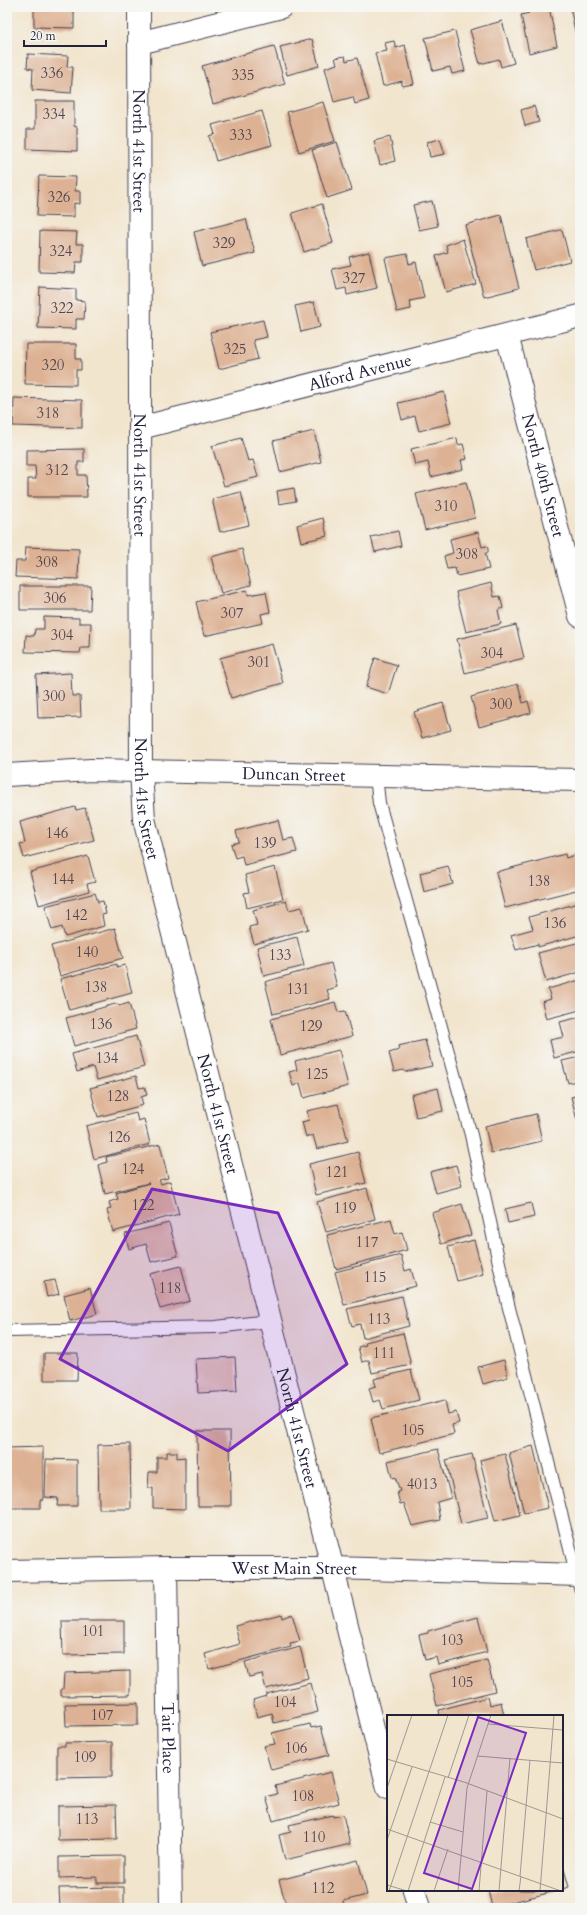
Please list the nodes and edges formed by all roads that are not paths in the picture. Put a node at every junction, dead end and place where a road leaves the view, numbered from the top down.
1 (139, 7) edge
2 (281, 7) edge
3 (139, 43) junction
4 (580, 316) edge
5 (507, 334) junction
6 (140, 428) junction
7 (580, 616) edge
8 (142, 772) junction
9 (7, 775) edge
10 (376, 776) junction
11 (580, 780) edge
12 (270, 1320) junction
13 (7, 1331) edge
14 (166, 1568) junction
15 (332, 1568) junction
16 (7, 1571) edge
17 (579, 1579) edge
18 (387, 1784) edge
19 (414, 1891) edge
20 (171, 1908) edge
21 (419, 1908) edge

1 - 3 street, North 41st Street
2 - 3 street
3 - 6 street, North 41st Street
4 - 5 street, Alford Avenue
5 - 6 street, Alford Avenue
5 - 7 street, North 40th Street
6 - 8 street, North 41st Street
8 - 9 street, Duncan Street
8 - 10 street, Duncan Street
8 - 12 street, North 41st Street
10 - 11 street, Duncan Street
10 - 17 lane
12 - 13 lane
12 - 15 street, North 41st Street
14 - 15 street, West Main Street
14 - 16 street, West Main Street
14 - 20 street, Tait Place
15 - 17 street, West Main Street
15 - 18 street, North 41st Street
19 - 21 street

